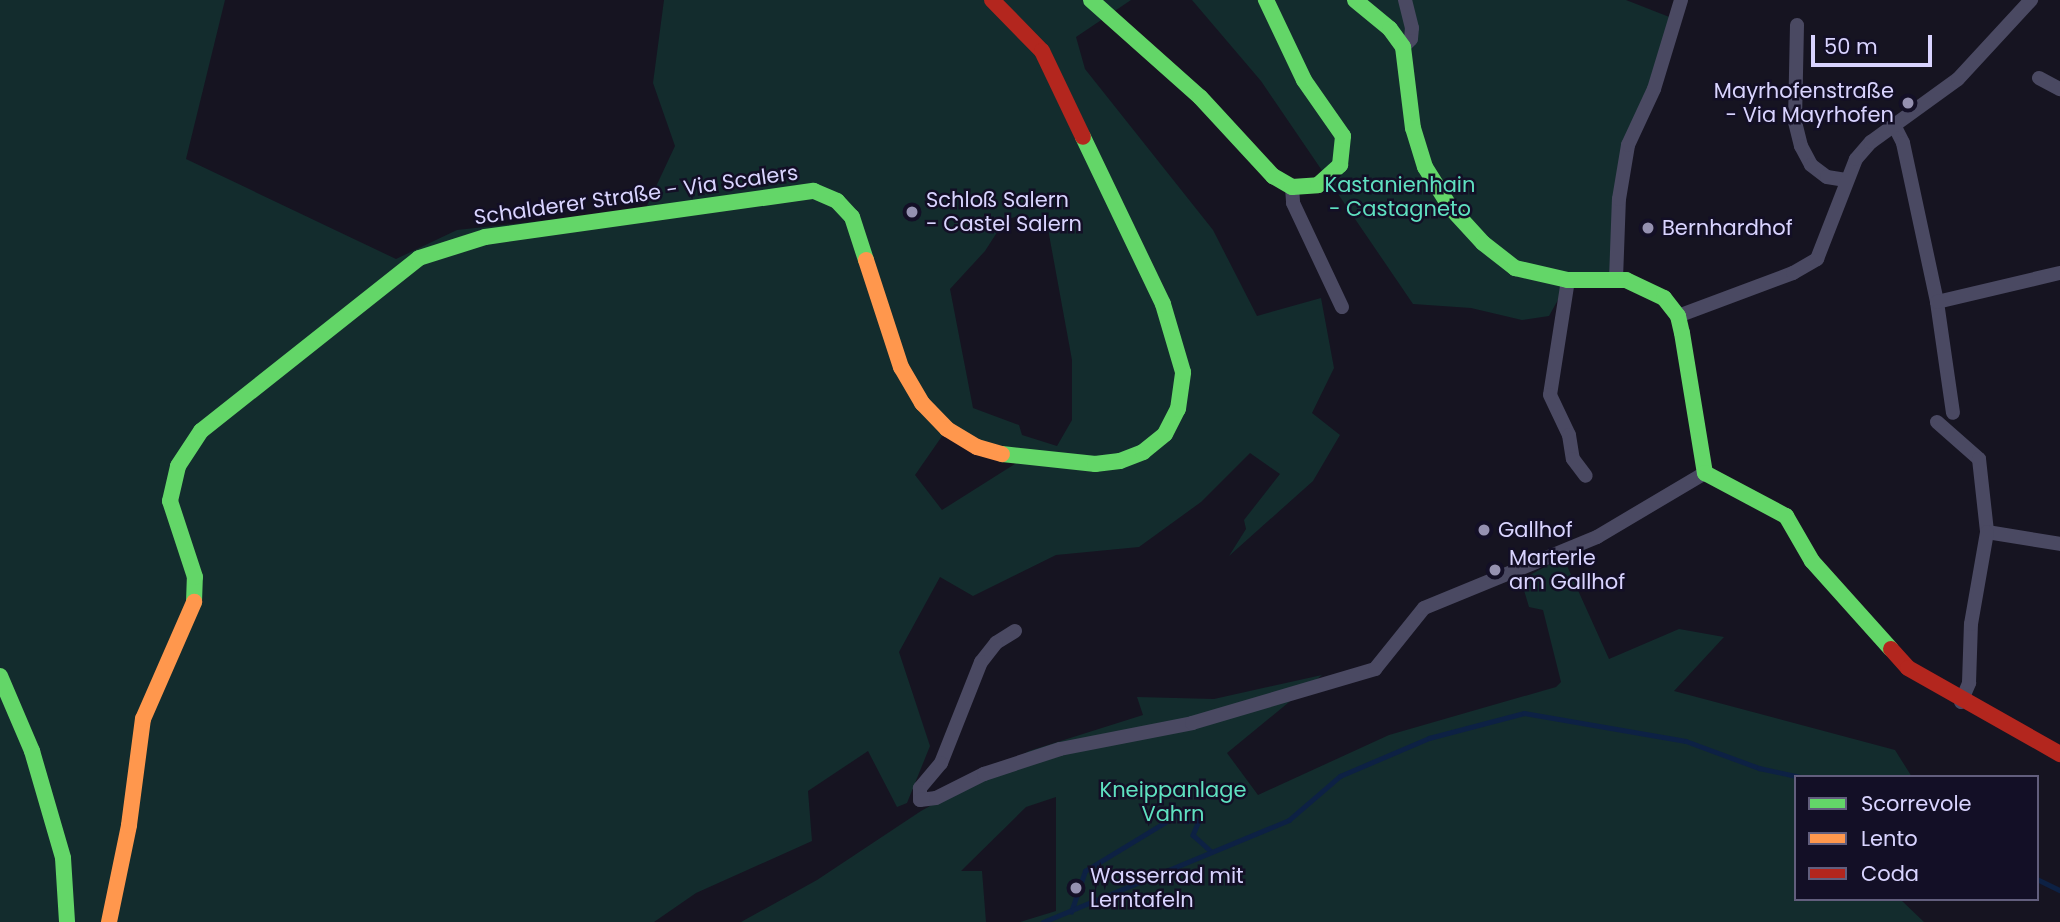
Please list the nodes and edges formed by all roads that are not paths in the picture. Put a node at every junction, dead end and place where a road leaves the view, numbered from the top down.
1 (992, 0) edge
2 (1091, 0) edge
3 (1266, 0) edge
4 (1355, 0) edge
5 (1405, 0) edge
6 (1681, 0) edge
7 (2031, 0) edge
8 (1797, 25) dead end
9 (1403, 47) junction
10 (2039, 78) dead end
11 (2060, 89) edge
12 (1894, 125) junction
13 (1846, 180) junction
14 (1292, 187) junction
15 (2060, 274) edge
16 (1616, 279) junction
17 (1569, 280) junction
18 (1937, 302) junction
19 (1342, 307) dead end
20 (1678, 316) junction
21 (1953, 412) dead end
22 (1937, 422) dead end
23 (1705, 473) junction
24 (1586, 476) dead end
25 (1987, 532) junction
26 (2060, 544) edge
27 (1015, 631) dead end
28 (0, 676) edge
29 (1961, 702) junction
30 (2060, 754) edge
31 (67, 922) edge
32 (108, 922) edge

1 - 32 street, Schalderer Straße - Via Scalers
2 - 14 street
3 - 14 street
4 - 9 street
5 - 9 street
6 - 16 street
7 - 12 street
8 - 13 street
9 - 17 street
10 - 11 street
12 - 13 street
12 - 18 street
13 - 20 street
14 - 19 street
15 - 18 street
16 - 17 street
16 - 20 street
17 - 24 street
18 - 21 street
20 - 23 street
22 - 25 street
23 - 27 street
23 - 29 street
25 - 26 street
25 - 29 street
28 - 31 street
29 - 30 street

